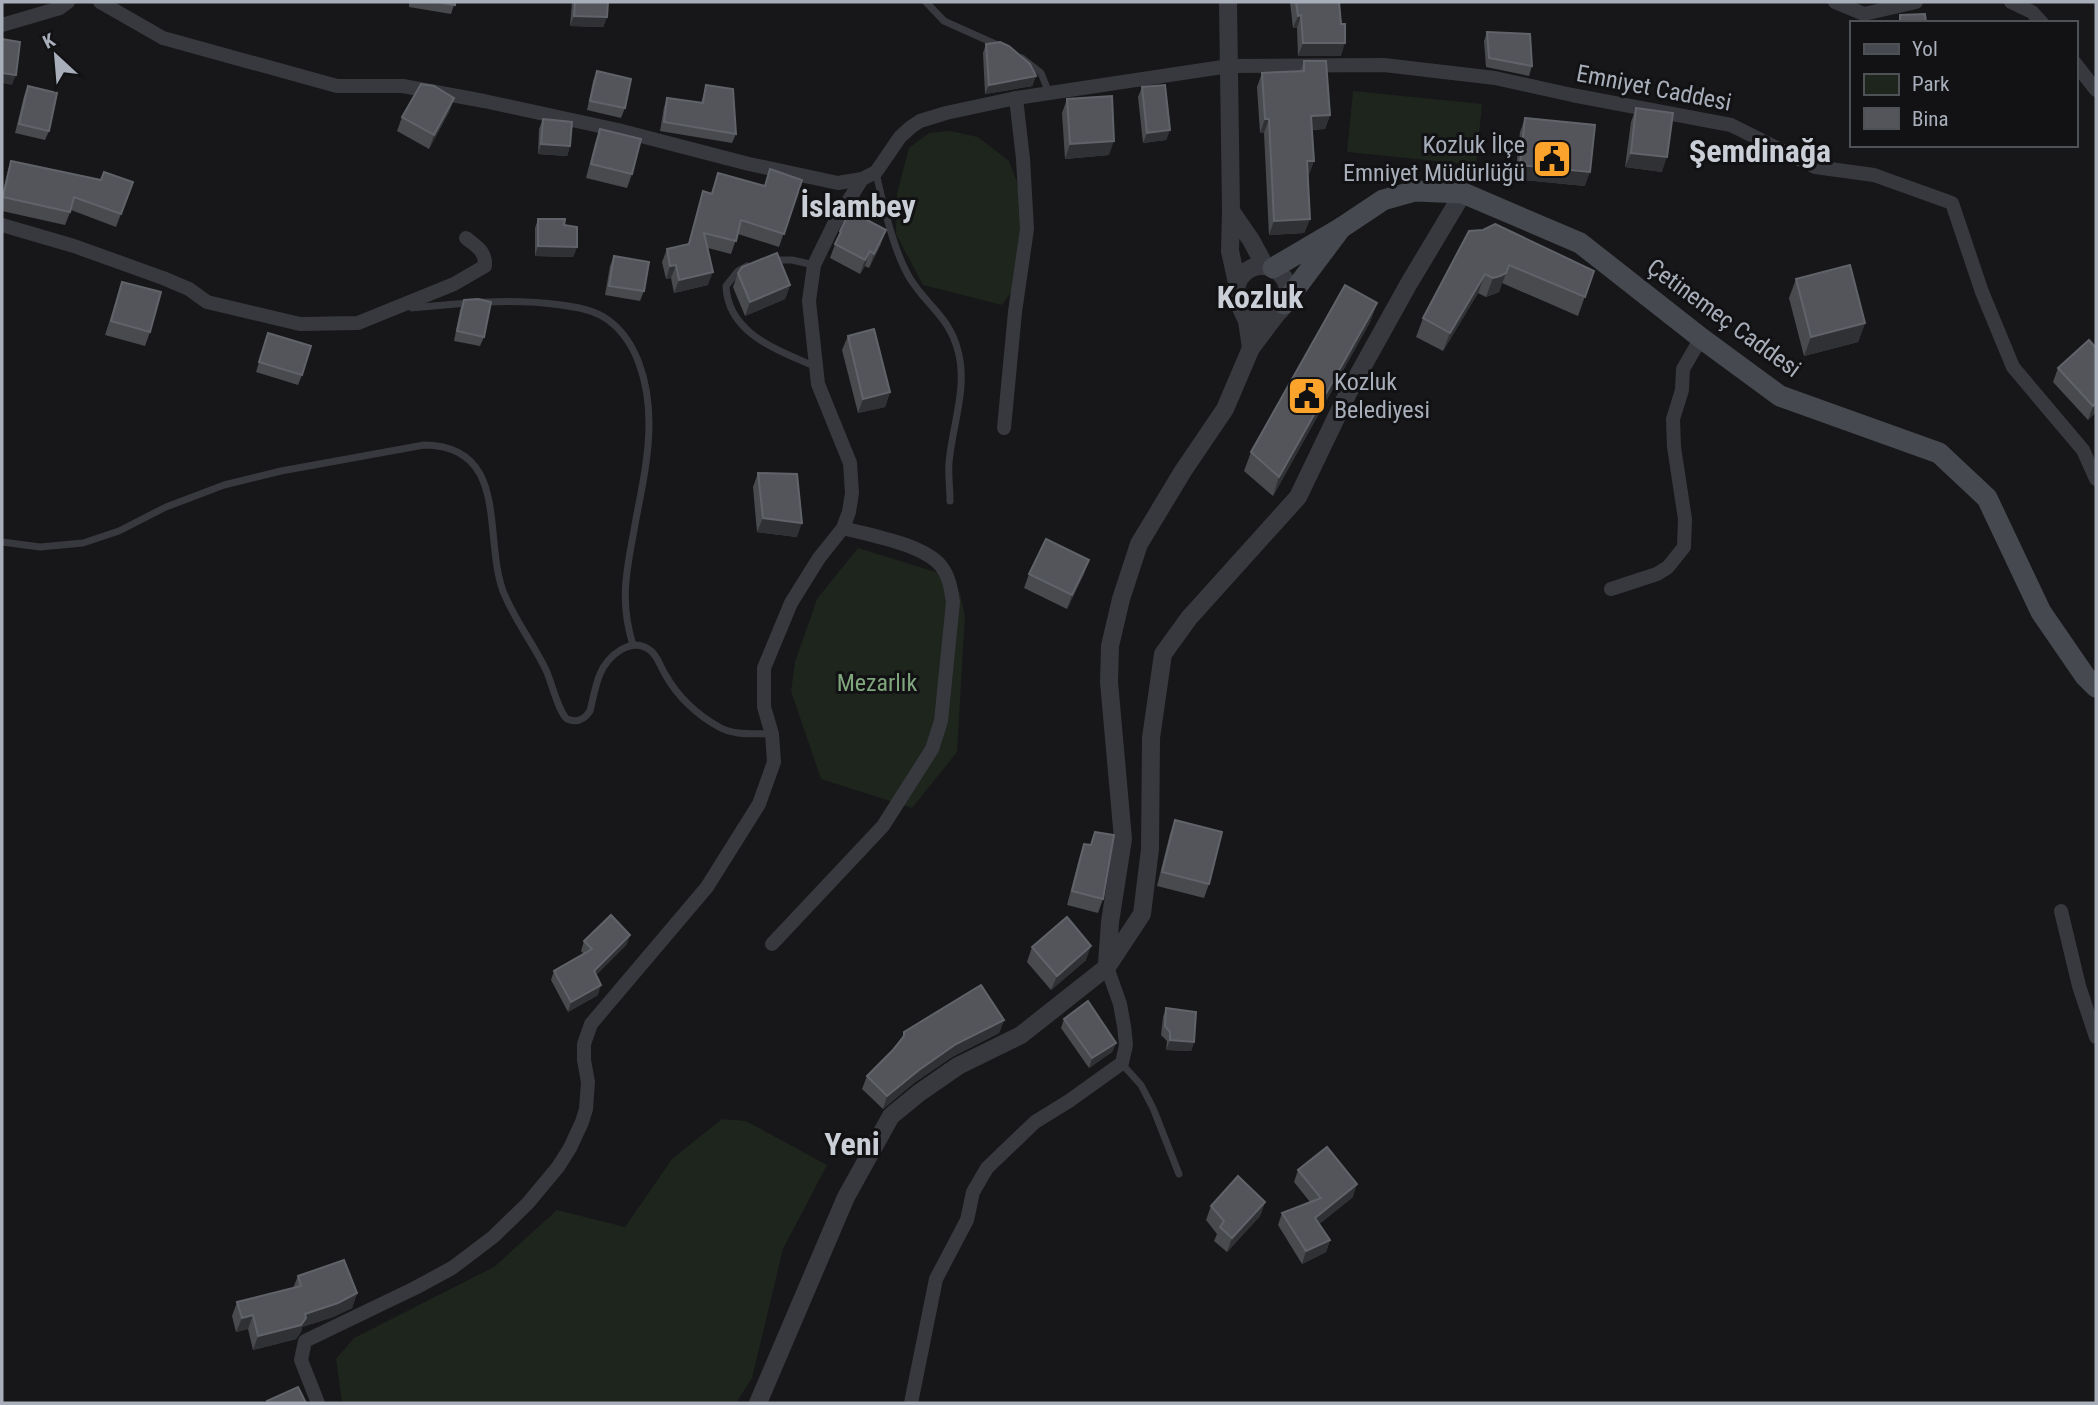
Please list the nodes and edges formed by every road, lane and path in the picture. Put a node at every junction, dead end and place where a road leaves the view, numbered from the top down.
1 (68, 2) edge
2 (100, 2) edge
3 (926, 2) edge
4 (1228, 2) edge
5 (1835, 2) edge
6 (1916, 2) edge
7 (2011, 2) edge
8 (2040, 21) edge
9 (2, 25) edge
10 (1007, 49) edge
11 (1017, 55) edge
12 (1229, 65) junction
13 (2077, 66) edge
14 (2096, 90) edge
15 (1049, 93) junction
16 (1016, 98) junction
17 (876, 172) junction
18 (862, 179) junction
19 (1464, 193) junction
20 (1231, 211) junction
21 (2, 225) edge
22 (1341, 228) junction
23 (466, 238) dead end
24 (767, 260) edge
25 (754, 264) edge
26 (814, 265) junction
27 (1269, 267) junction
28 (1237, 283) junction
29 (405, 304) junction
30 (1281, 307) junction
31 (1241, 308) junction
32 (1701, 338) junction
33 (1251, 348) junction
34 (816, 367) junction
35 (1004, 428) dead end
36 (2096, 479) edge
37 (950, 500) dead end
38 (843, 528) junction
39 (2, 542) edge
40 (1611, 589) dead end
41 (634, 645) junction
42 (2096, 687) edge
43 (772, 734) junction
44 (2061, 911) dead end
45 (772, 944) dead end
46 (1107, 967) junction
47 (2096, 1037) edge
48 (1122, 1063) junction
49 (1179, 1174) dead end
50 (318, 1403) edge
51 (758, 1403) edge
52 (911, 1403) edge

1 - 9 street
2 - 18 street
3 - 10 lane
4 - 12 street
5 - 6 street
7 - 8 street
11 - 15 lane
12 - 15 street
12 - 20 street
12 - 36 street, Emniyet Caddesi
13 - 14 street
15 - 16 street
16 - 17 street
16 - 35 street
17 - 18 street
17 - 37 lane
18 - 26 street
19 - 22 main road, Çetinemeç Caddesi
19 - 32 main road, Çetinemeç Caddesi
19 - 46 street
20 - 27 street
20 - 28 street
21 - 29 street
22 - 27 main road, Çetinemeç Caddesi
22 - 30 main road, Çetinemeç Caddesi
23 - 29 street
24 - 26 lane
25 - 34 lane
26 - 34 street
27 - 28 street
27 - 30 street
28 - 31 street
29 - 41 lane
30 - 31 street
30 - 33 street
31 - 33 street
32 - 40 street
32 - 42 main road, Çetinemeç Caddesi
33 - 46 street
34 - 38 street
38 - 43 street
38 - 45 street
39 - 41 lane
41 - 43 lane
43 - 50 street
44 - 47 street
46 - 48 street
46 - 51 street
48 - 49 lane
48 - 52 street

